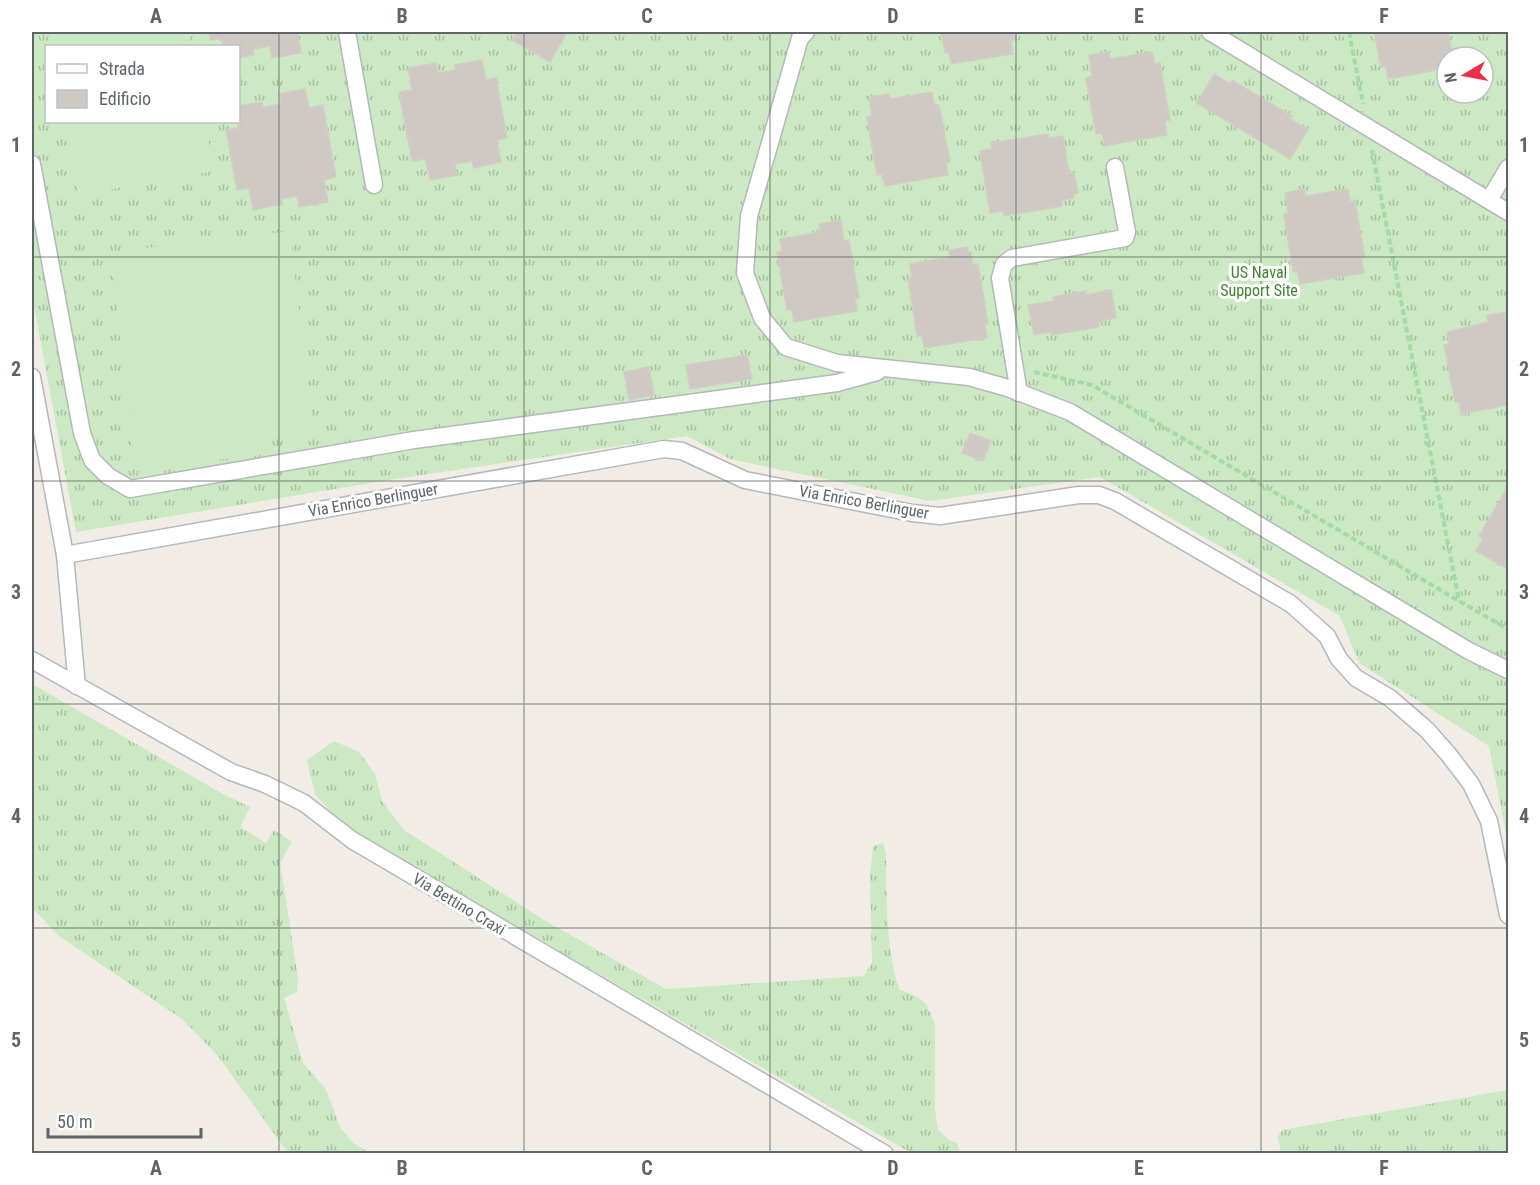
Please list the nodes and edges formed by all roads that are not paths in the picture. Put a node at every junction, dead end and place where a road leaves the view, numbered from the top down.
1 (347, 32) edge
2 (1210, 32) edge
3 (798, 33) edge
4 (32, 164) edge
5 (1115, 167) dead end
6 (1509, 168) edge
7 (374, 185) dead end
8 (1489, 200) junction
9 (1509, 212) edge
10 (887, 369) junction
11 (32, 377) edge
12 (1019, 393) junction
13 (64, 555) junction
14 (32, 660) edge
15 (1509, 670) edge
16 (77, 686) junction
17 (1509, 915) edge
18 (885, 1154) edge

1 - 7 street
2 - 8 street
3 - 10 street
4 - 10 street
5 - 12 street
6 - 8 street
8 - 9 street
10 - 12 street
11 - 13 street
12 - 15 street
13 - 16 street
13 - 17 street, Via Enrico Berlinguer
14 - 16 street, Via Bettino Craxi
16 - 18 street, Via Bettino Craxi

